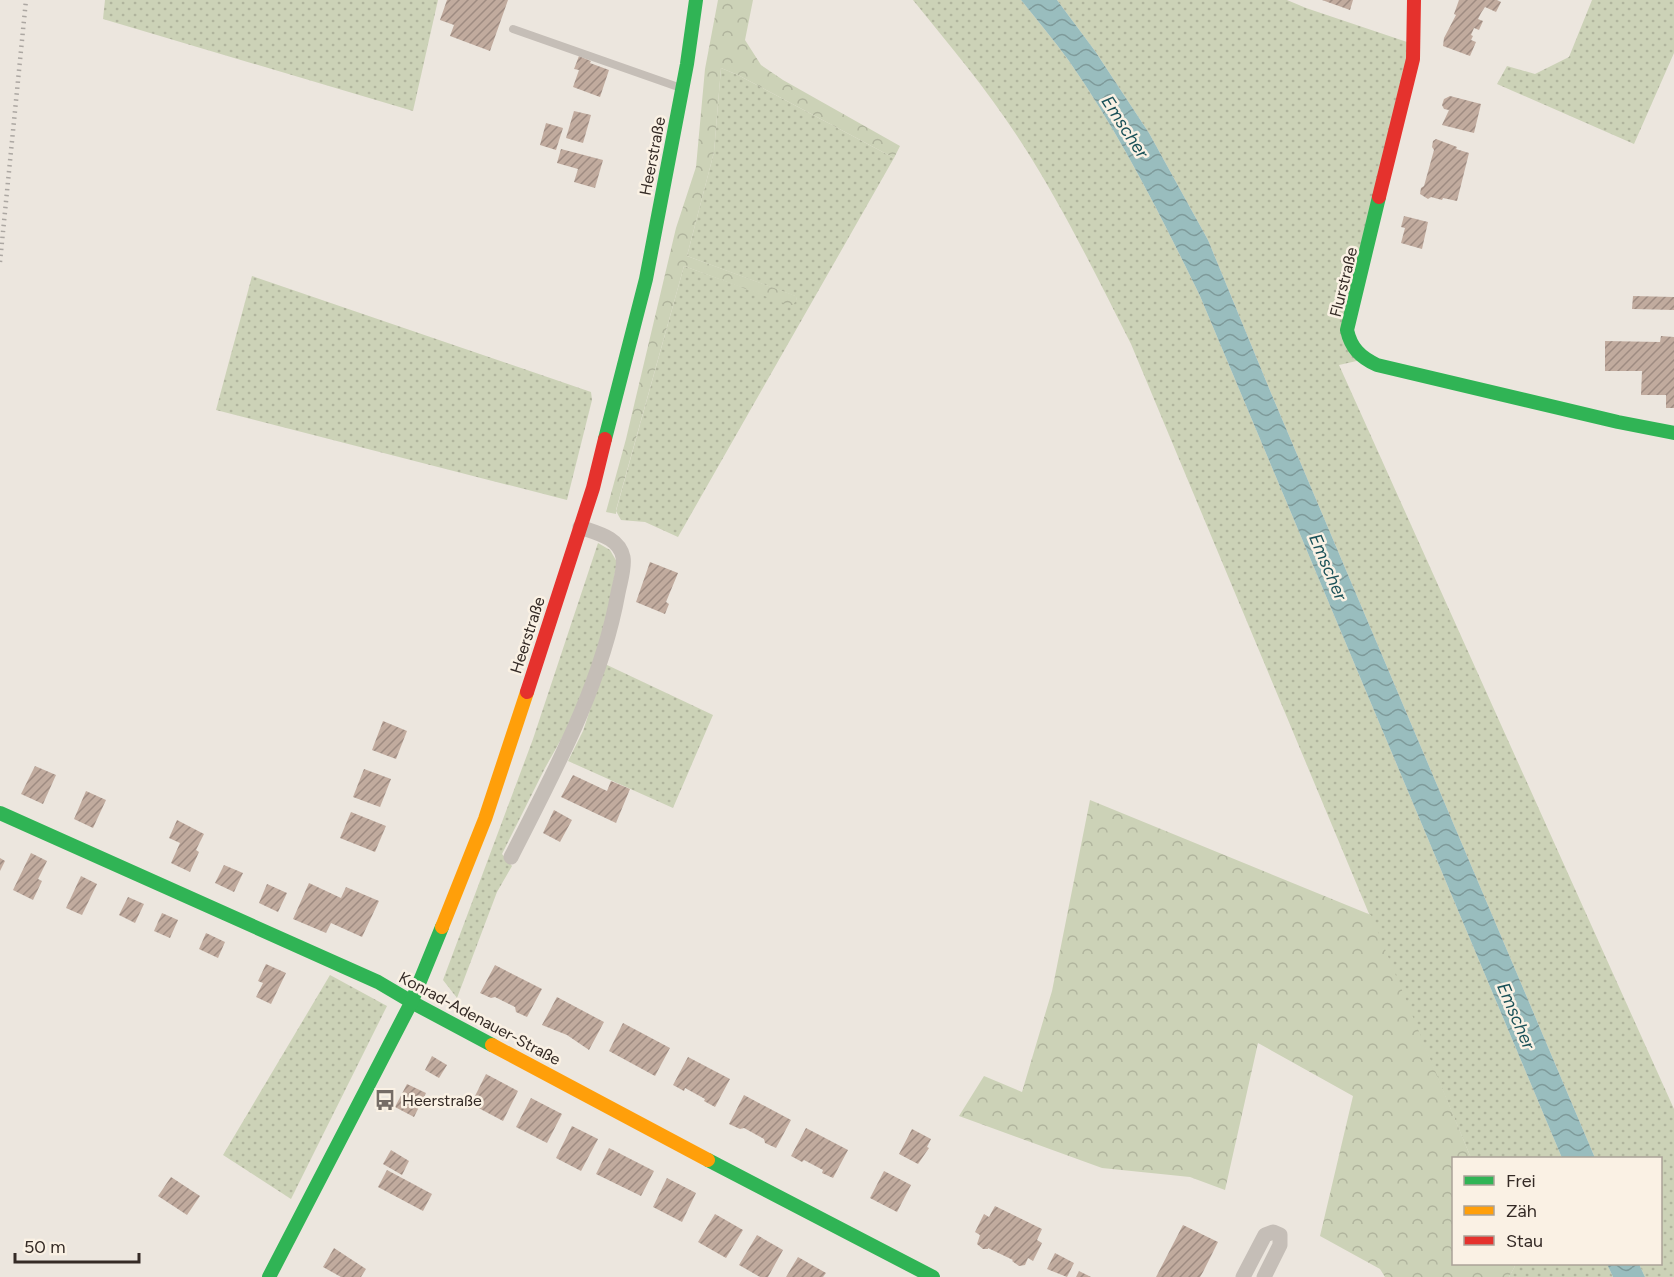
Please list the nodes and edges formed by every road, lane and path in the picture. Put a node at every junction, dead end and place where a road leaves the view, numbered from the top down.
1 (696, 0) edge
2 (1414, 0) edge
3 (513, 29) dead end
4 (682, 88) junction
5 (1674, 433) edge
6 (580, 527) junction
7 (0, 813) edge
8 (511, 856) dead end
9 (411, 1003) junction
10 (268, 1277) edge
11 (933, 1277) edge
12 (1243, 1277) edge
13 (1264, 1277) edge

1 - 4 street, Heerstraße
2 - 5 street, Flurstraße
3 - 4 lane
4 - 6 street, Heerstraße
6 - 8 street
6 - 9 street, Heerstraße
7 - 9 street, Konrad-Adenauer-Straße
9 - 10 street, Heerstraße
9 - 11 street, Konrad-Adenauer-Straße
12 - 13 street

